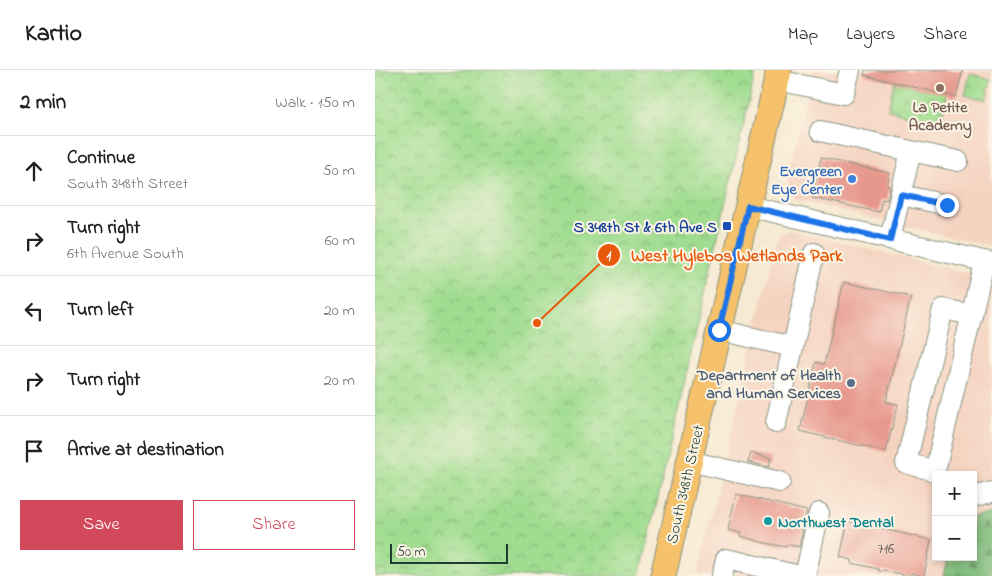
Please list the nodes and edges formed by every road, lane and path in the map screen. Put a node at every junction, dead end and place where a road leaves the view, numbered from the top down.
1 (850, 70) edge
2 (778, 75) edge
3 (820, 131) dead end
4 (911, 150) junction
5 (957, 161) dead end
6 (901, 195) junction
7 (947, 205) dead end
8 (748, 206) junction
9 (890, 240) junction
10 (814, 253) dead end
11 (988, 262) edge
12 (971, 315) junction
13 (719, 330) junction
14 (793, 347) junction
15 (776, 423) dead end
16 (689, 461) junction
17 (780, 482) dead end
18 (819, 513) dead end
19 (663, 576) edge
20 (722, 576) edge
21 (800, 576) edge
22 (805, 576) edge

1 - 2 lane
2 - 8 main road, South 348th Street
3 - 4 lane
4 - 5 lane
4 - 6 lane
6 - 7 lane
6 - 9 lane
8 - 9 lane
8 - 13 main road, South 348th Street
9 - 11 lane
10 - 14 lane
11 - 12 lane
12 - 12 lane
13 - 14 lane
13 - 16 main road, South 348th Street
14 - 15 lane
16 - 17 lane
16 - 19 main road, South 348th Street
18 - 22 lane
20 - 21 lane

